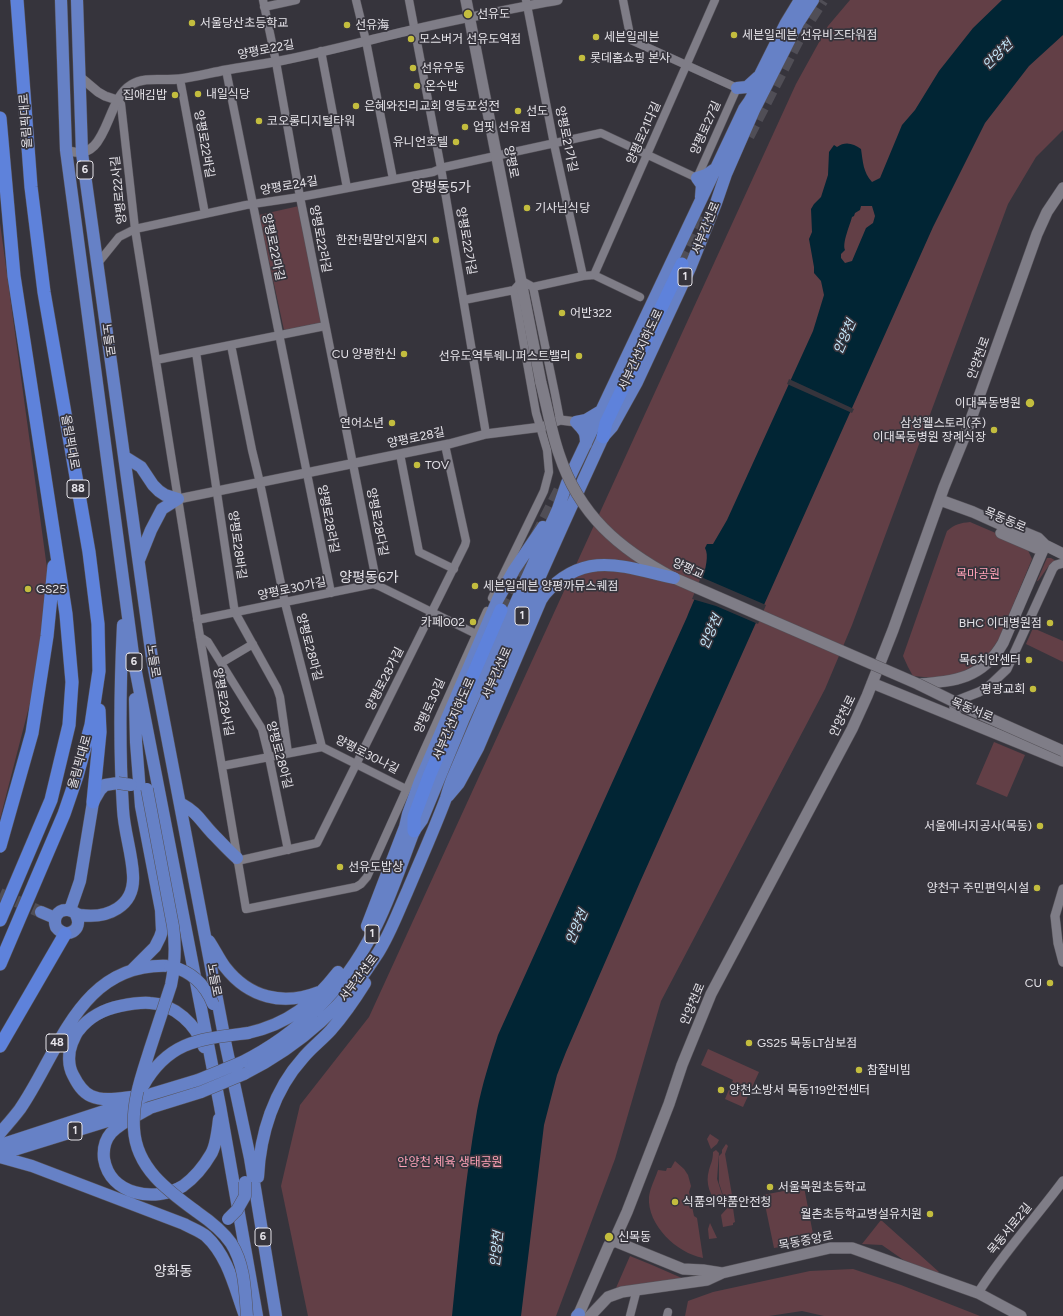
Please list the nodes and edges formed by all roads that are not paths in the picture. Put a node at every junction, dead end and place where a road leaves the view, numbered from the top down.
1 (16, 0) edge
2 (61, 0) edge
3 (77, 0) edge
4 (83, 0) edge
5 (296, 0) edge
6 (356, 0) edge
7 (409, 0) edge
8 (466, 0) edge
9 (558, 0) edge
10 (623, 0) edge
11 (714, 0) edge
12 (800, 0) edge
13 (813, 0) edge
14 (526, 3) edge
15 (264, 4) edge
16 (470, 17) junction
17 (414, 29) junction
18 (78, 35) junction
19 (366, 41) junction
20 (321, 51) junction
21 (276, 62) junction
22 (686, 65) junction
23 (226, 70) junction
24 (79, 76) junction
25 (759, 77) junction
26 (180, 79) junction
27 (737, 88) junction
28 (117, 100) junction
29 (744, 109) junction
30 (0, 118) edge
31 (554, 144) junction
32 (66, 150) junction
33 (82, 153) junction
34 (647, 154) junction
35 (497, 155) junction
36 (717, 167) junction
37 (441, 168) junction
38 (697, 178) junction
39 (393, 179) junction
40 (347, 188) junction
41 (1063, 188) edge
42 (300, 197) junction
43 (701, 198) junction
44 (252, 205) junction
45 (205, 214) junction
46 (135, 229) junction
47 (98, 263) junction
48 (682, 264) tunnel mouth
49 (594, 275) junction
50 (583, 276) junction
51 (522, 281) junction
52 (533, 287) junction
53 (514, 290) junction
54 (640, 297) dead end
55 (464, 300) junction
56 (325, 326) junction
57 (279, 336) junction
58 (231, 345) junction
59 (196, 352) junction
60 (156, 360) junction
61 (541, 382) joint
62 (602, 410) junction
63 (560, 420) junction
64 (576, 422) junction
65 (542, 427) junction
66 (486, 434) junction
67 (603, 437) junction
68 (586, 444) junction
69 (445, 445) junction
70 (400, 454) junction
71 (124, 457) junction
72 (353, 464) junction
73 (307, 473) junction
74 (260, 483) junction
75 (217, 492) junction
76 (561, 497) junction
77 (178, 499) junction
78 (940, 500) junction
79 (1045, 545) junction
80 (56, 547) junction
81 (1063, 554) edge
82 (139, 561) junction
83 (1063, 563) edge
84 (454, 569) junction
85 (674, 578) junction
86 (376, 585) junction
87 (124, 592) junction
88 (331, 593) junction
89 (285, 603) junction
90 (501, 610) tunnel mouth
91 (432, 612) junction
92 (236, 613) junction
93 (197, 620) junction
94 (476, 634) junction
95 (200, 637) junction
96 (253, 644) junction
97 (134, 662) junction
98 (221, 663) junction
99 (98, 671) junction
100 (872, 683) junction
101 (918, 684) junction
102 (959, 719) junction
103 (136, 722) junction
104 (322, 747) junction
105 (1063, 751) edge
106 (288, 753) junction
107 (269, 757) junction
108 (1063, 761) edge
109 (356, 764) junction
110 (222, 766) junction
111 (406, 789) junction
112 (446, 798) junction
113 (93, 802) junction
114 (180, 803) junction
115 (141, 806) junction
116 (410, 829) junction
117 (0, 846) edge
118 (288, 850) junction
119 (237, 859) junction
120 (1063, 888) edge
121 (246, 909) joint
122 (41, 912) tunnel mouth
123 (73, 912) junction
124 (55, 918) junction
125 (0, 920) edge
126 (205, 933) junction
127 (65, 934) junction
128 (378, 954) junction
129 (1063, 962) edge
130 (0, 964) edge
131 (132, 970) junction
132 (323, 990) junction
133 (0, 1046) edge
134 (226, 1046) junction
135 (243, 1068) junction
136 (212, 1069) junction
137 (140, 1098) junction
138 (220, 1106) junction
139 (150, 1108) junction
140 (0, 1132) edge
141 (0, 1145) edge
142 (0, 1151) edge
143 (0, 1157) edge
144 (250, 1158) junction
145 (1063, 1181) edge
146 (256, 1200) junction
147 (184, 1224) junction
148 (614, 1241) junction
149 (722, 1273) junction
150 (637, 1289) junction
151 (978, 1293) junction
152 (246, 1316) edge
153 (257, 1316) edge
154 (276, 1316) edge
155 (582, 1316) edge
156 (630, 1316) edge
157 (1021, 1316) edge

1 - 99 highway, 올림픽대로 / 88
2 - 32 main road, 노들로 / 6
3 - 18 main road, 노들로 / 6
4 - 18 main road
5 - 15 street
6 - 19 street
7 - 17 street, 양평로22가길
8 - 16 main road, 양평로
9 - 14 street, 양평로22길
10 - 22 street
11 - 22 street, 양평로21다길
12 - 25 main road, 서부간선로 / 1
13 - 67 main road, 서부간선로 / 1
14 - 16 street, 양평로22길
14 - 31 street, 양평로21가길
15 - 21 street, 양평로22라길
16 - 17 street, 양평로22길
16 - 35 main road, 양평로
17 - 19 street, 양평로22길
17 - 37 street, 양평로22가길
18 - 24 main road, 노들로 / 6
19 - 20 street, 양평로22길
19 - 39 street
20 - 21 street, 양평로22길
20 - 40 street
21 - 23 street, 양평로22길
21 - 42 street, 양평로22라길
22 - 27 street
22 - 34 street, 양평로21다길
23 - 26 street, 양평로22길
23 - 44 street, 양평로22마길
24 - 28 street
24 - 33 main road, 노들로 / 6
25 - 27 main road
25 - 29 main road, 서부간선로 / 1
26 - 28 street, 양평로22길
26 - 45 street, 양평로22바길
27 - 29 main road
27 - 38 street, 양평로27길
28 - 33 street, 양평로22사길
28 - 46 street, 양평로22사길
29 - 36 main road, 서부간선로 / 1
30 - 80 highway, 올림픽대로
31 - 34 street, 양평로24길
31 - 35 street, 양평로24길
31 - 50 street, 양평로21가길
32 - 33 street
32 - 87 main road, 노들로 / 6
33 - 47 main road, 노들로 / 6
34 - 38 street, 양평로24길
34 - 49 street, 양평로21다길
35 - 37 street, 양평로24길
35 - 51 main road, 양평로
36 - 38 main road
36 - 43 main road, 서부간선로 / 1
37 - 39 street, 양평로24길
37 - 55 street, 양평로22가길
38 - 43 main road
39 - 40 street, 양평로24길
40 - 42 street, 양평로24길
41 - 78 main road, 안양천로
42 - 44 street, 양평로24길
42 - 56 street, 양평로22라길
43 - 62 main road, 서부간선로 / 1
44 - 45 street, 양평로24길
44 - 57 street, 양평로22마길
45 - 46 street, 양평로24길
46 - 47 street, 양평로24길
46 - 60 street, 양평로22사길
47 - 71 main road, 노들로 / 6
48 - 67 highway, 서부간선지하도로
49 - 50 street
49 - 54 street
50 - 52 street
51 - 52 street
51 - 53 street
51 - 61 main road, 양평로
52 - 63 street
53 - 55 street
53 - 65 street
55 - 66 street, 양평로22가길
56 - 57 street
56 - 72 street, 양평로22라길
57 - 58 street
57 - 73 street, 양평로22마길
58 - 59 street
58 - 74 street
59 - 60 street
59 - 75 street
60 - 77 street, 양평로22사길
61 - 85 main road, 양평교, bridge
62 - 64 main road
62 - 68 main road, 서부간선로 / 1
63 - 64 street, 양평로28길
63 - 65 street, 양평로28길
64 - 68 main road
65 - 66 street, 양평로28길
65 - 94 street, 양평로30길
66 - 69 street, 양평로28길
67 - 112 main road, 서부간선로 / 1
68 - 76 main road, 서부간선로 / 1
69 - 70 street, 양평로28길
69 - 84 street, 양평로28가길
70 - 72 street, 양평로28길
70 - 84 street
71 - 77 main road
71 - 82 main road, 노들로 / 6
72 - 73 street, 양평로28길
72 - 86 street, 양평로28다길
73 - 74 street, 양평로28길
73 - 88 street, 양평로28라길
74 - 75 street, 양평로28길
74 - 89 street, 양평로28마길
75 - 77 street, 양평로28길
75 - 92 street, 양평로28바길
76 - 116 main road, 서부간선로 / 1
76 - 116 main road
77 - 82 main road
77 - 93 street, 양평로28사길
78 - 79 main road, 목동동로
78 - 100 main road, 안양천로
79 - 81 main road, 목동동로
79 - 101 main road
80 - 117 highway
80 - 125 highway, 올림픽대로
82 - 114 main road, 노들로 / 6
83 - 102 street
84 - 91 street, 양평로28가길
85 - 101 main road, 양평교, bridge
85 - 112 main road, bridge
86 - 88 street, 양평로30가길
86 - 91 street
87 - 97 main road, 노들로 / 6
87 - 123 main road
88 - 89 street, 양평로30가길
89 - 92 street, 양평로30가길
89 - 104 street, 양평로28마길
90 - 116 highway, 서부간선지하도로
91 - 94 street
91 - 109 street, 양평로28가길
92 - 93 street, 양평로30가길
92 - 96 street, 양평로28바길
93 - 95 street, 양평로28사길
94 - 111 street, 양평로30길
95 - 98 street, 양평로28아길
95 - 110 street, 양평로28사길
96 - 98 street
96 - 106 street, 양평로28바길
97 - 103 main road
97 - 136 main road, 노들로 / 6
98 - 107 street, 양평로28아길
99 - 113 highway
99 - 130 highway, 올림픽대로 / 88
100 - 102 main road, 목동서로
100 - 148 main road, 안양천로
101 - 105 main road, 목동서로, bridge
102 - 108 main road, 목동서로
103 - 115 main road
103 - 137 main road, bridge
104 - 106 street, 양평로30나길
104 - 109 street, 양평로30나길
106 - 107 street, 양평로30나길
107 - 110 street, 양평로30나길
107 - 118 street, 양평로28아길
109 - 111 street, 양평로30나길
109 - 118 street, 양평로28가길
110 - 119 street, 양평로28사길
111 - 121 street, 양평로30길
112 - 128 main road, 서부간선로 / 1
113 - 115 main road, bridge
113 - 123 main road
114 - 119 main road
114 - 126 main road, 노들로 / 6
115 - 131 main road
116 - 132 main road
116 - 135 main road, 서부간선로 / 1
118 - 119 street, 양평로28가길
119 - 121 street, 양평로28사길
120 - 129 street
122 - 124 main road
123 - 124 main road
123 - 127 main road
124 - 127 main road
126 - 132 main road
126 - 134 main road, 노들로 / 6
127 - 133 highway
128 - 135 main road, 서부간선로 / 1
128 - 146 main road
131 - 134 main road, 48, bridge
131 - 140 main road, 48
132 - 137 main road, bridge
134 - 144 main road, 노들로 / 6
135 - 137 main road, 서부간선로 / 1, bridge
135 - 139 main road, 서부간선로 / 1, bridge
136 - 137 main road
136 - 138 main road, 노들로 / 6
137 - 141 main road, 서부간선로 / 1
137 - 152 main road, bridge
138 - 139 main road, bridge
138 - 153 main road, 노들로 / 6
139 - 142 main road, 서부간선로 / 1
143 - 147 main road
144 - 146 main road, 노들로 / 6
144 - 147 main road, bridge
145 - 151 street, 목동서로2길
146 - 154 main road, 노들로 / 6
147 - 152 main road
148 - 149 main road, 목동중앙로
148 - 155 main road, 안양천로
149 - 150 main road
149 - 151 main road, 목동중앙로
150 - 155 main road
150 - 156 street
151 - 157 main road, 목동중앙로

